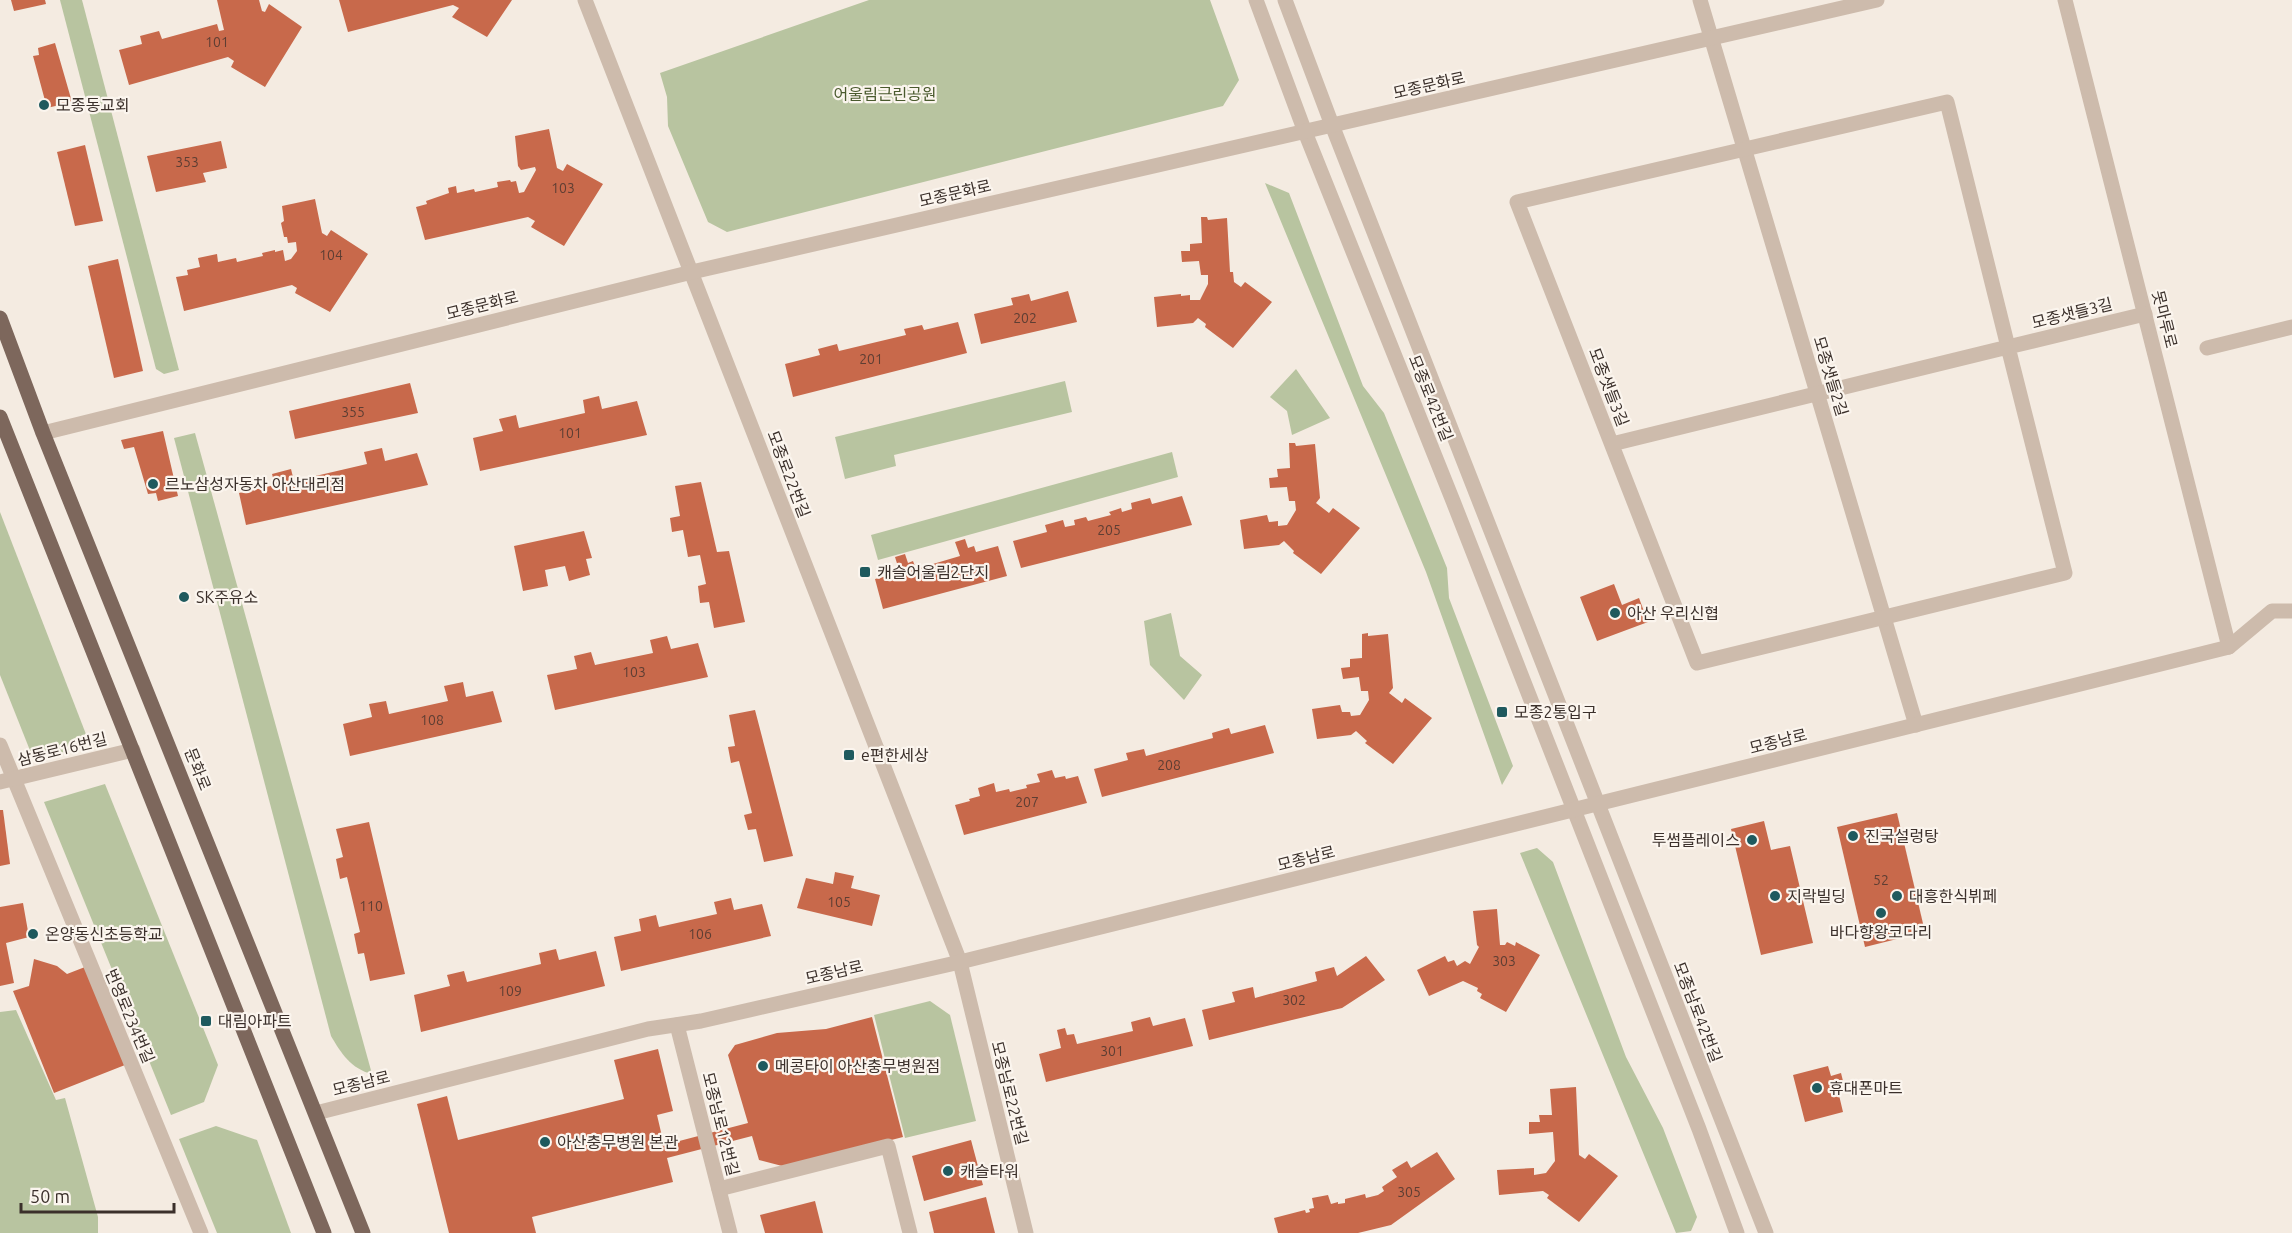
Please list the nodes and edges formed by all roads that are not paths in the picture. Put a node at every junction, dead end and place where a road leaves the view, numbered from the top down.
1 (585, 0) edge
2 (1256, 0) edge
3 (1285, 0) edge
4 (1700, 0) edge
5 (1877, 0) edge
6 (2065, 0) edge
7 (1711, 38) junction
8 (1332, 125) junction
9 (1305, 132) junction
10 (1744, 149) junction
11 (692, 272) junction
12 (2145, 314) junction
13 (0, 318) edge
14 (2292, 327) edge
15 (2008, 347) junction
16 (2207, 348) dead end
17 (1817, 394) junction
18 (0, 417) edge
19 (44, 433) junction
20 (1612, 444) junction
21 (2292, 611) edge
22 (1884, 617) junction
23 (2229, 647) junction
24 (1917, 725) junction
25 (0, 745) edge
26 (133, 750) junction
27 (7, 781) edge
28 (1597, 804) junction
29 (1574, 810) junction
30 (960, 962) junction
31 (677, 1024) junction
32 (316, 1113) junction
33 (719, 1189) junction
34 (201, 1233) edge
35 (324, 1233) edge
36 (363, 1233) edge
37 (730, 1233) edge
38 (910, 1233) edge
39 (1026, 1233) edge
40 (1737, 1233) edge
41 (1766, 1233) edge

1 - 11 street, 모종로22번길
2 - 9 street, 모종로42번길
3 - 8 street, 모종로42번길
4 - 7 street, 모종샛들2길
5 - 7 street, 모종문화로
6 - 12 street, 못마루로
7 - 8 street, 모종문화로
7 - 10 street, 모종샛들2길
8 - 9 street, 모종문화로
8 - 28 street, 모종로42번길
9 - 11 street, 모종문화로
9 - 29 street, 모종로42번길
10 - 15 street, 모종샛들3길
10 - 17 street, 모종샛들2길
10 - 20 street, 모종샛들3길
11 - 19 street, 모종문화로
11 - 30 street, 모종로22번길
12 - 15 street, 모종샛들3길
12 - 23 street, 못마루로
13 - 19 main road, 문화로
14 - 16 street
15 - 17 street
15 - 22 street, 모종샛들3길
17 - 20 street
17 - 22 street, 모종샛들2길
18 - 26 main road
19 - 32 main road, 문화로
20 - 22 street, 모종샛들3길
21 - 23 street, 모종남로
22 - 24 street, 모종샛들2길
23 - 24 street, 모종남로
24 - 28 street, 모종남로
25 - 27 street, 번영로234번길
26 - 27 street, 삼동로16번길
26 - 35 main road
27 - 34 street, 번영로234번길
28 - 29 street, 모종남로
28 - 41 street, 모종남로42번길
29 - 30 street, 모종남로
29 - 40 street
30 - 31 street, 모종남로
30 - 39 street, 모종남로22번길
31 - 32 street, 모종남로
31 - 33 street, 모종남로12번길
32 - 36 main road, 문화로
33 - 37 street, 모종남로12번길
33 - 38 street

